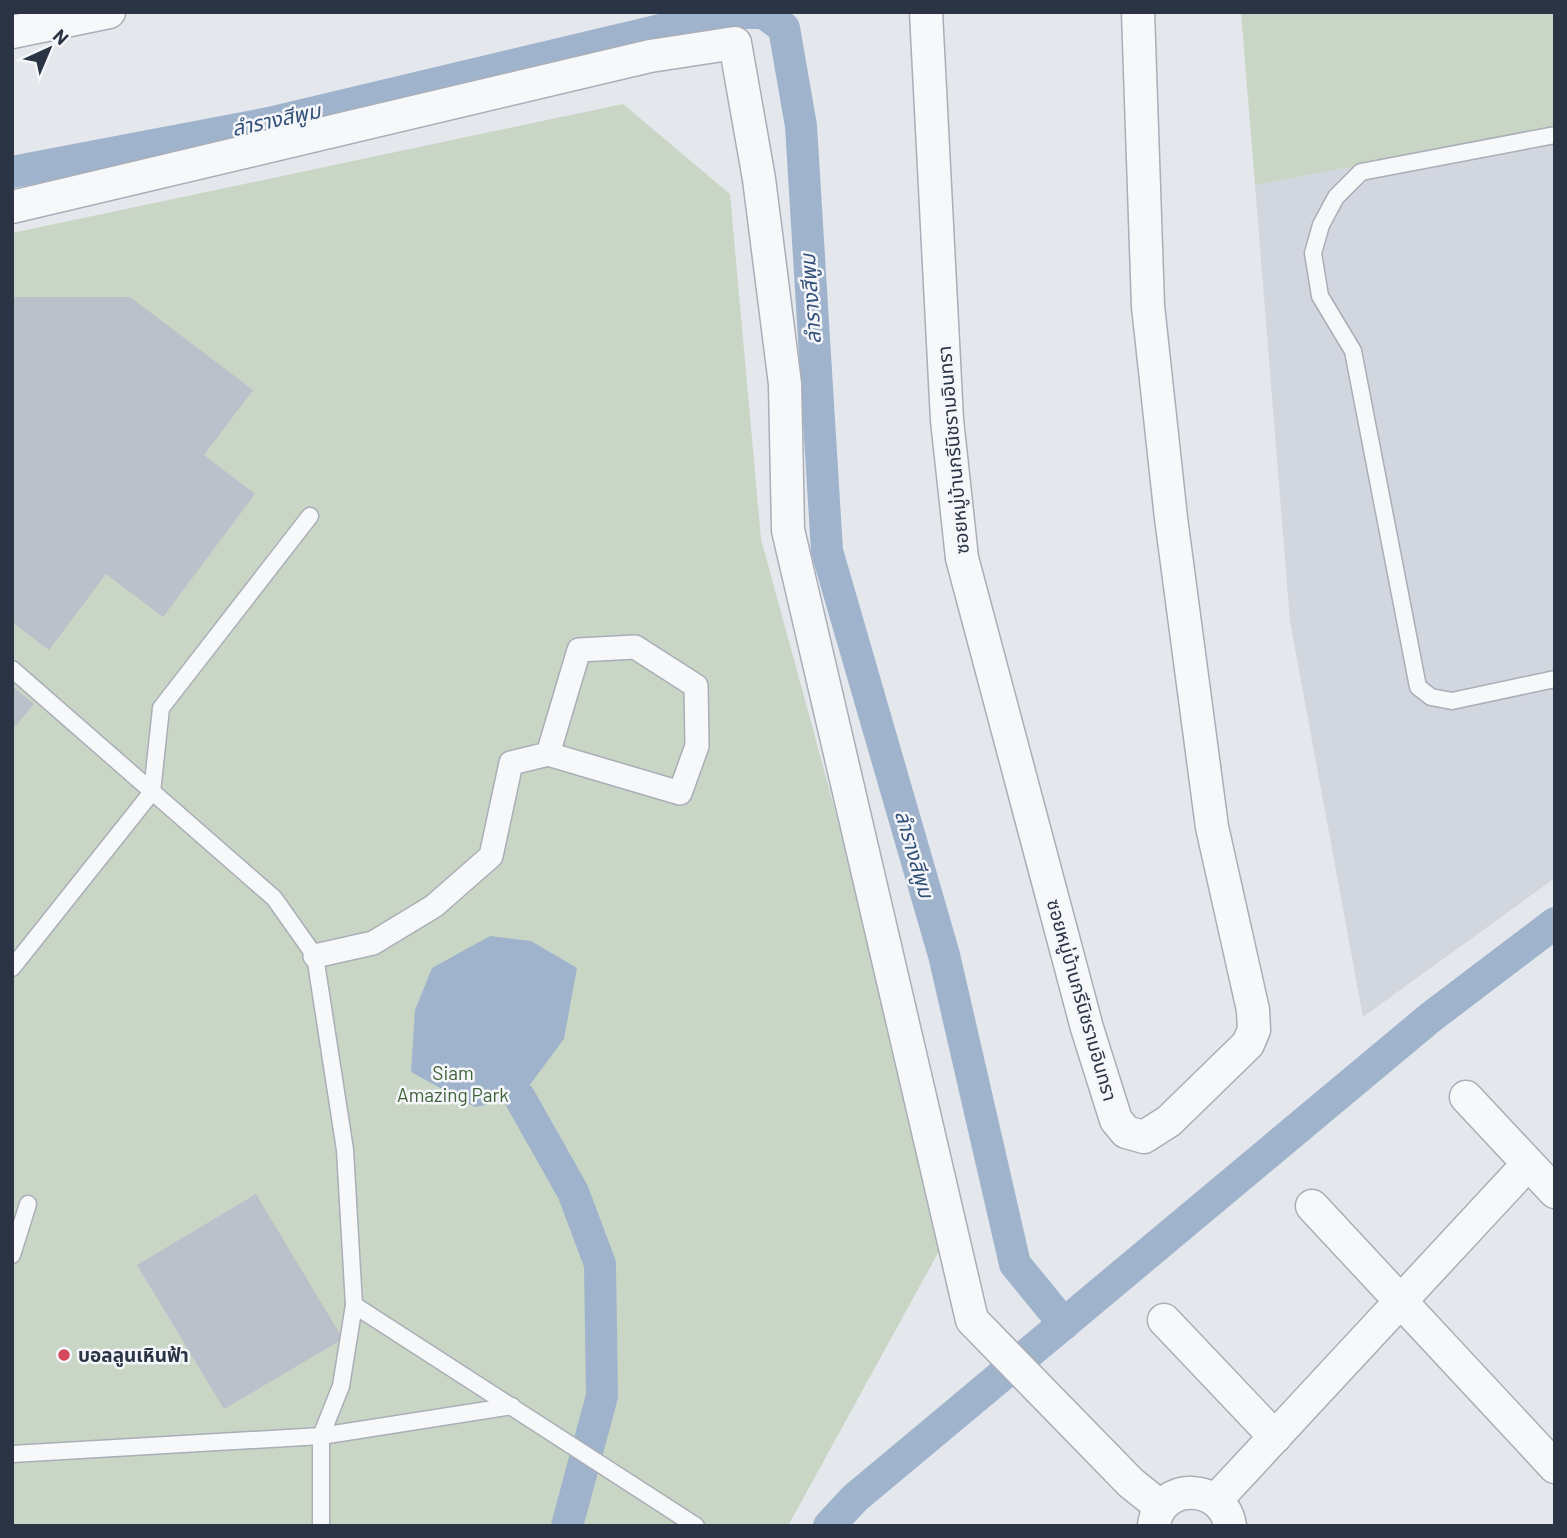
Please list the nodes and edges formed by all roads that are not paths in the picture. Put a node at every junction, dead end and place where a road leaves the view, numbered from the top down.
1 (109, 12) edge
2 (926, 12) edge
3 (1138, 12) edge
4 (12, 32) edge
5 (1555, 135) edge
6 (12, 208) edge
7 (310, 516) dead end
8 (12, 669) edge
9 (1555, 679) edge
10 (548, 754) junction
11 (152, 792) junction
12 (315, 956) junction
13 (12, 968) edge
14 (1466, 1097) dead end
15 (1528, 1164) junction
16 (1555, 1192) edge
17 (28, 1204) dead end
18 (1312, 1206) dead end
19 (12, 1255) edge
20 (1399, 1300) junction
21 (354, 1305) junction
22 (1164, 1320) dead end
23 (512, 1406) junction
24 (321, 1436) junction
25 (1275, 1437) junction
26 (12, 1454) edge
27 (1555, 1467) edge
28 (1223, 1513) edge
29 (1158, 1517) edge
30 (321, 1526) edge
31 (696, 1526) edge

1 - 4 street
2 - 3 street, ซอยหมู่บ้านกรีนิชรามอินทรา
5 - 9 lane
6 - 29 street
7 - 11 lane
8 - 11 lane
10 - 10 street
10 - 12 street
11 - 12 lane
11 - 13 lane
12 - 21 lane
14 - 15 street
15 - 16 street
15 - 20 street
17 - 19 lane
18 - 20 street
20 - 25 street
20 - 27 street
21 - 23 lane
21 - 24 lane
22 - 25 street
23 - 24 lane
23 - 31 lane
24 - 26 lane
24 - 30 lane
25 - 28 street
28 - 29 street

